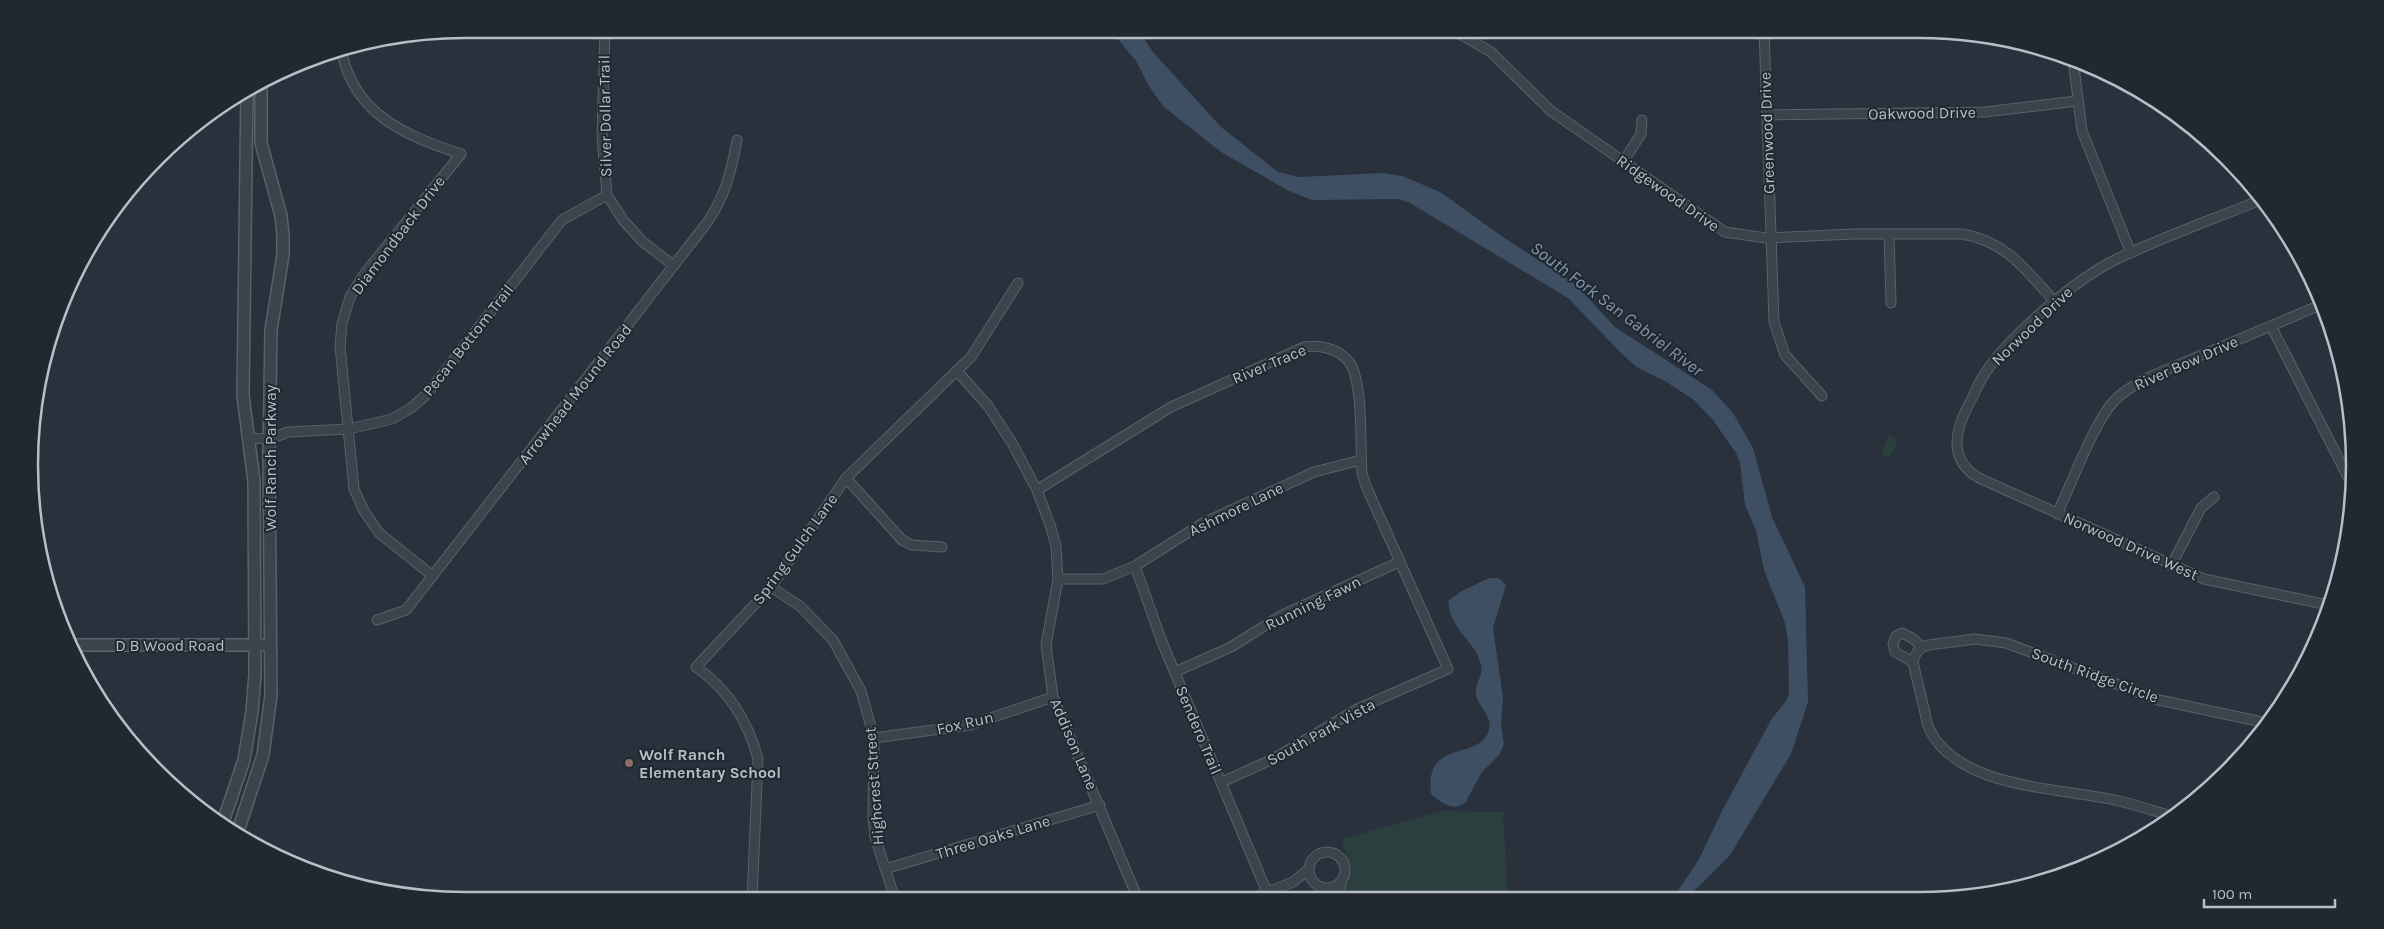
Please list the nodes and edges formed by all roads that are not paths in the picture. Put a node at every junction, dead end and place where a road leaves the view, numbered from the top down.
1 (605, 38) edge
2 (1470, 38) edge
3 (1764, 38) edge
4 (342, 56) edge
5 (2074, 66) edge
6 (261, 90) edge
7 (247, 97) edge
8 (2077, 101) junction
9 (1767, 114) junction
10 (1642, 120) dead end
11 (737, 140) dead end
12 (1624, 162) junction
13 (607, 194) junction
14 (2255, 202) edge
15 (1889, 234) junction
16 (1771, 237) junction
17 (2132, 253) junction
18 (674, 266) junction
19 (1018, 283) dead end
20 (2054, 301) junction
21 (1891, 302) dead end
22 (2316, 307) edge
23 (2270, 326) junction
24 (957, 371) junction
25 (1822, 396) dead end
26 (349, 429) junction
27 (248, 438) junction
28 (270, 438) junction
29 (1956, 446) joint
30 (1361, 460) junction
31 (2346, 473) edge
32 (846, 478) junction
33 (1037, 490) junction
34 (2214, 497) dead end
35 (2058, 514) junction
36 (942, 547) dead end
37 (1399, 562) junction
38 (1135, 566) junction
39 (2171, 566) junction
40 (433, 576) junction
41 (1058, 579) junction
42 (771, 587) junction
43 (2323, 604) edge
44 (377, 620) dead end
45 (78, 645) edge
46 (271, 645) junction
47 (255, 646) junction
48 (1922, 646) junction
49 (1913, 662) junction
50 (1448, 669) joint
51 (1175, 672) junction
52 (1053, 697) junction
53 (2260, 721) edge
54 (874, 738) junction
55 (1222, 782) junction
56 (1100, 805) junction
57 (2165, 814) edge
58 (225, 818) edge
59 (239, 827) edge
60 (1309, 869) junction
61 (885, 870) junction
62 (1340, 881) junction
63 (1293, 882) junction
64 (1313, 882) junction
65 (1326, 888) junction
66 (752, 892) edge
67 (893, 892) edge
68 (1135, 892) edge
69 (1267, 892) joint
70 (1330, 892) edge
71 (1340, 892) edge

1 - 13 street, Silver Dollar Trail
2 - 12 street, Ridgewood Drive
3 - 9 street, Greenwood Drive
4 - 26 street, Diamondback Drive
5 - 8 street
6 - 28 street, Wolf Ranch Parkway
7 - 27 street, Wolf Ranch Parkway
8 - 9 street, Oakwood Drive
8 - 17 street
9 - 16 street, Greenwood Drive
10 - 12 street
11 - 18 street, Arrowhead Mound Road
12 - 16 street, Ridgewood Drive
13 - 18 street, Silver Dollar Trail
13 - 26 street, Pecan Bottom Trail
14 - 17 street, Norwood Drive
15 - 16 street, Ridgewood Drive
15 - 20 street, Ridgewood Drive
15 - 21 street
16 - 25 street, Greenwood Drive
17 - 20 street, Norwood Drive
18 - 40 street, Arrowhead Mound Road
19 - 24 street, Spring Gulch Lane
20 - 29 street, Norwood Drive
22 - 23 street, River Bow Drive
23 - 31 street
23 - 35 street, River Bow Drive
24 - 32 street, Spring Gulch Lane
24 - 33 street, Addison Lane
26 - 28 street, Pecan Bottom Trail
26 - 40 street, Diamondback Drive
27 - 28 street, Pecan Bottom Trail
27 - 47 street, Wolf Ranch Parkway
28 - 46 street, Wolf Ranch Parkway
29 - 35 street, Norwood Drive West
30 - 33 street, River Trace
30 - 37 street, River Trace
30 - 38 street, Ashmore Lane
32 - 36 street
32 - 42 street, Spring Gulch Lane
33 - 41 street, Addison Lane
34 - 39 street
35 - 39 street, Norwood Drive West
37 - 50 street, River Trace
37 - 51 street, Running Fawn
38 - 41 street, Ashmore Lane
38 - 51 street, Sendero Trail
39 - 43 street, Norwood Drive West
40 - 44 street, Arrowhead Mound Road
41 - 52 street, Addison Lane
42 - 54 street, Highcrest Street
42 - 66 street, Spring Gulch Lane
45 - 47 street, D B Wood Road
46 - 47 street, D B Wood Road
46 - 59 street, Wolf Ranch Parkway
47 - 58 street, Wolf Ranch Parkway
48 - 49 street
48 - 49 street
48 - 53 street, South Ridge Circle
49 - 57 street
50 - 55 street, South Park Vista
51 - 55 street, Sendero Trail
52 - 54 street, Fox Run
52 - 56 street, Addison Lane
54 - 61 street, Highcrest Street
55 - 69 street, Sendero Trail
56 - 61 street, Three Oaks Lane
56 - 68 street, Addison Lane
60 - 62 street
60 - 63 street
60 - 64 street
61 - 67 street, Highcrest Street
62 - 65 street
62 - 71 street
63 - 64 street
63 - 69 street
64 - 65 street
65 - 70 street

